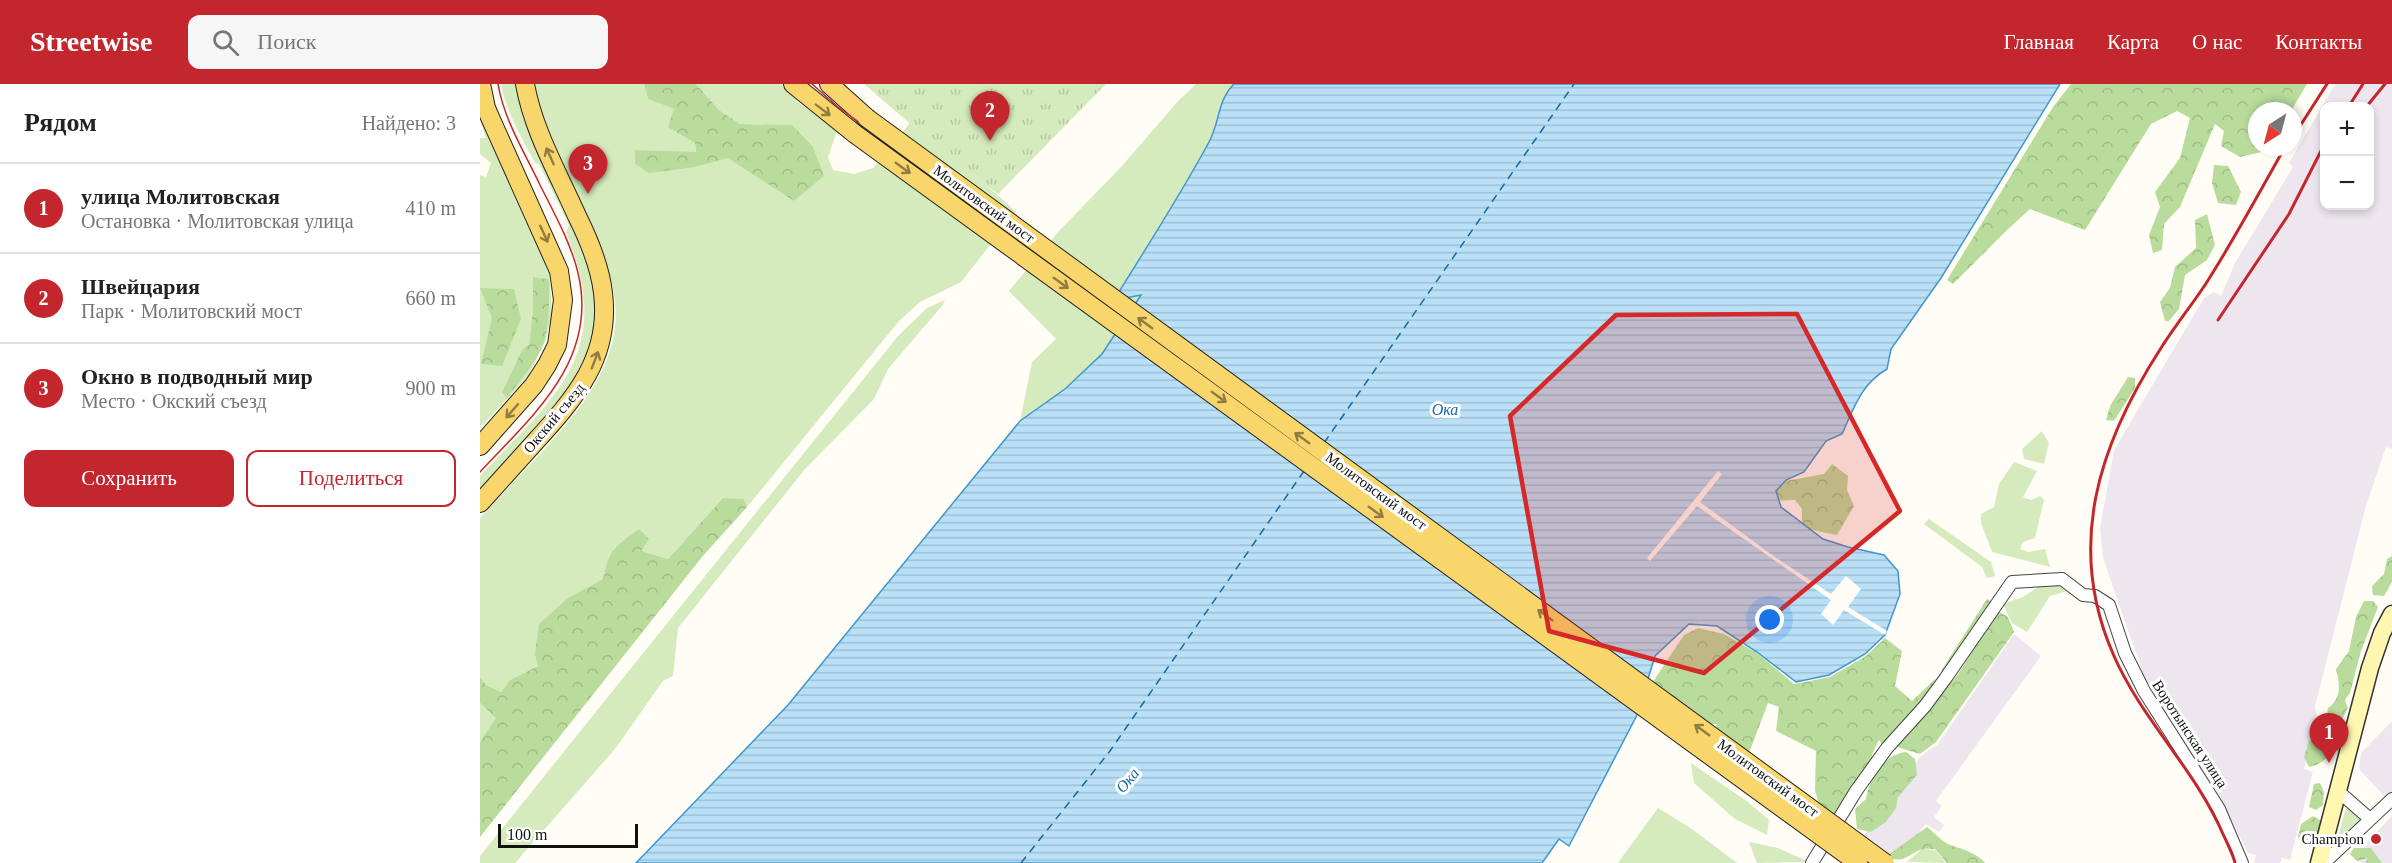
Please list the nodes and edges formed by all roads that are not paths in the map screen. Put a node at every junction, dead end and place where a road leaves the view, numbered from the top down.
1 (481, 84) edge
2 (525, 84) edge
3 (793, 84) edge
4 (829, 84) edge
5 (480, 447) edge
6 (480, 503) edge
7 (2392, 614) edge
8 (2338, 791) junction
9 (2392, 799) edge
10 (2370, 819) junction
11 (1812, 863) edge
12 (1858, 863) edge
13 (1885, 863) edge
14 (2242, 863) edge
15 (2319, 863) edge
16 (2324, 863) edge

1 -> 5 main road
6 -> 2 main road, Окский съезд
3 -> 12 main road, Молитовский мост, bridge
13 -> 4 main road, Молитовский мост, bridge
7 - 8 street
8 - 10 street
8 - 15 street
9 - 10 street
10 - 16 street
11 - 14 street, Воротынская улица

